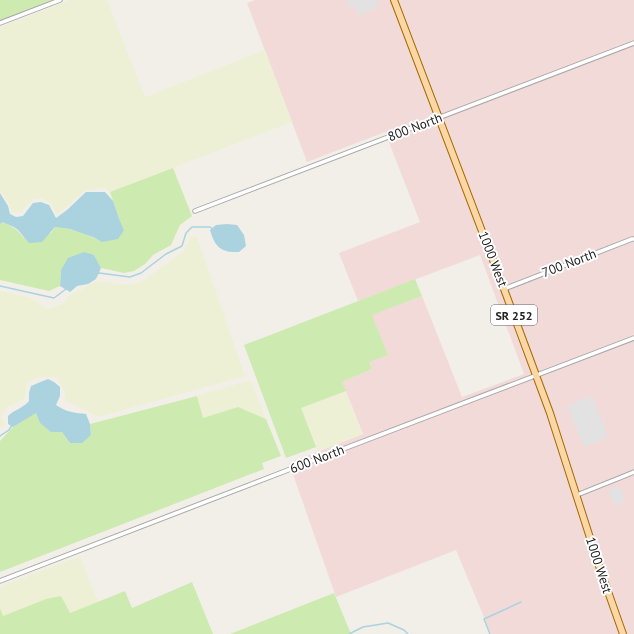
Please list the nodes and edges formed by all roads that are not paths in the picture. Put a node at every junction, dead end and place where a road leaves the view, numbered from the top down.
1 (60, 0) edge
2 (394, 0) edge
3 (0, 23) edge
4 (634, 43) edge
5 (439, 118) junction
6 (195, 211) dead end
7 (634, 239) edge
8 (504, 289) junction
9 (634, 338) edge
10 (536, 376) junction
11 (634, 472) edge
12 (577, 495) junction
13 (0, 581) edge
14 (623, 634) edge

1 - 3 street
2 - 5 main road, 1000 West / SR 252
4 - 5 street, 800 North
5 - 6 street, 800 North
5 - 8 main road, 1000 West / SR 252
7 - 8 street, 700 North
8 - 10 main road, 1000 West / SR 252
9 - 10 street, 600 North
10 - 12 main road, 1000 West / SR 252
10 - 13 street, 600 North
11 - 12 street
12 - 14 main road, 1000 West / SR 252

